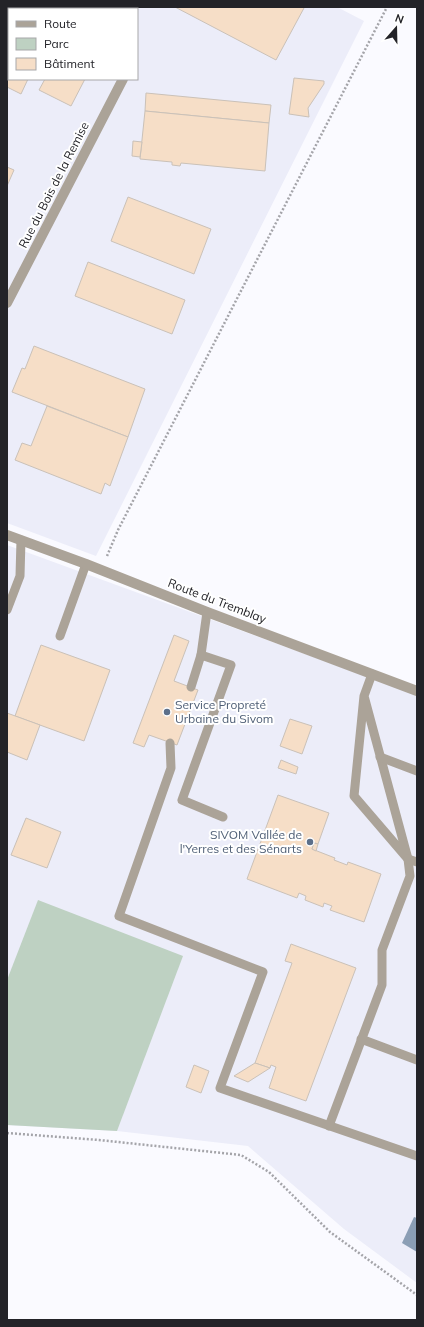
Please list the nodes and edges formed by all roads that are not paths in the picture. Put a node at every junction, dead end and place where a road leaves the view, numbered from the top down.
1 (122, 80) edge
2 (7, 303) edge
3 (7, 535) edge
4 (21, 540) junction
5 (86, 564) junction
6 (7, 610) edge
7 (207, 612) junction
8 (60, 636) dead end
9 (201, 655) junction
10 (372, 674) junction
11 (190, 687) dead end
12 (417, 691) edge
13 (364, 696) junction
14 (170, 743) dead end
15 (380, 757) junction
16 (417, 771) edge
17 (223, 816) dead end
18 (413, 860) edge
19 (361, 1039) junction
20 (417, 1060) edge
21 (329, 1126) junction
22 (417, 1156) edge

1 - 2 street, Rue du Bois de la Remise
3 - 4 street, Route du Tremblay
4 - 5 street, Route du Tremblay
4 - 6 lane
5 - 7 street, Route du Tremblay
5 - 8 lane
7 - 9 lane
7 - 10 street, Route du Tremblay
9 - 11 lane
9 - 17 lane
10 - 12 street, Route du Tremblay
10 - 13 lane
13 - 15 lane
13 - 18 lane
14 - 21 lane
15 - 16 lane
15 - 18 lane
18 - 19 lane
19 - 20 lane
19 - 21 lane
21 - 22 lane

